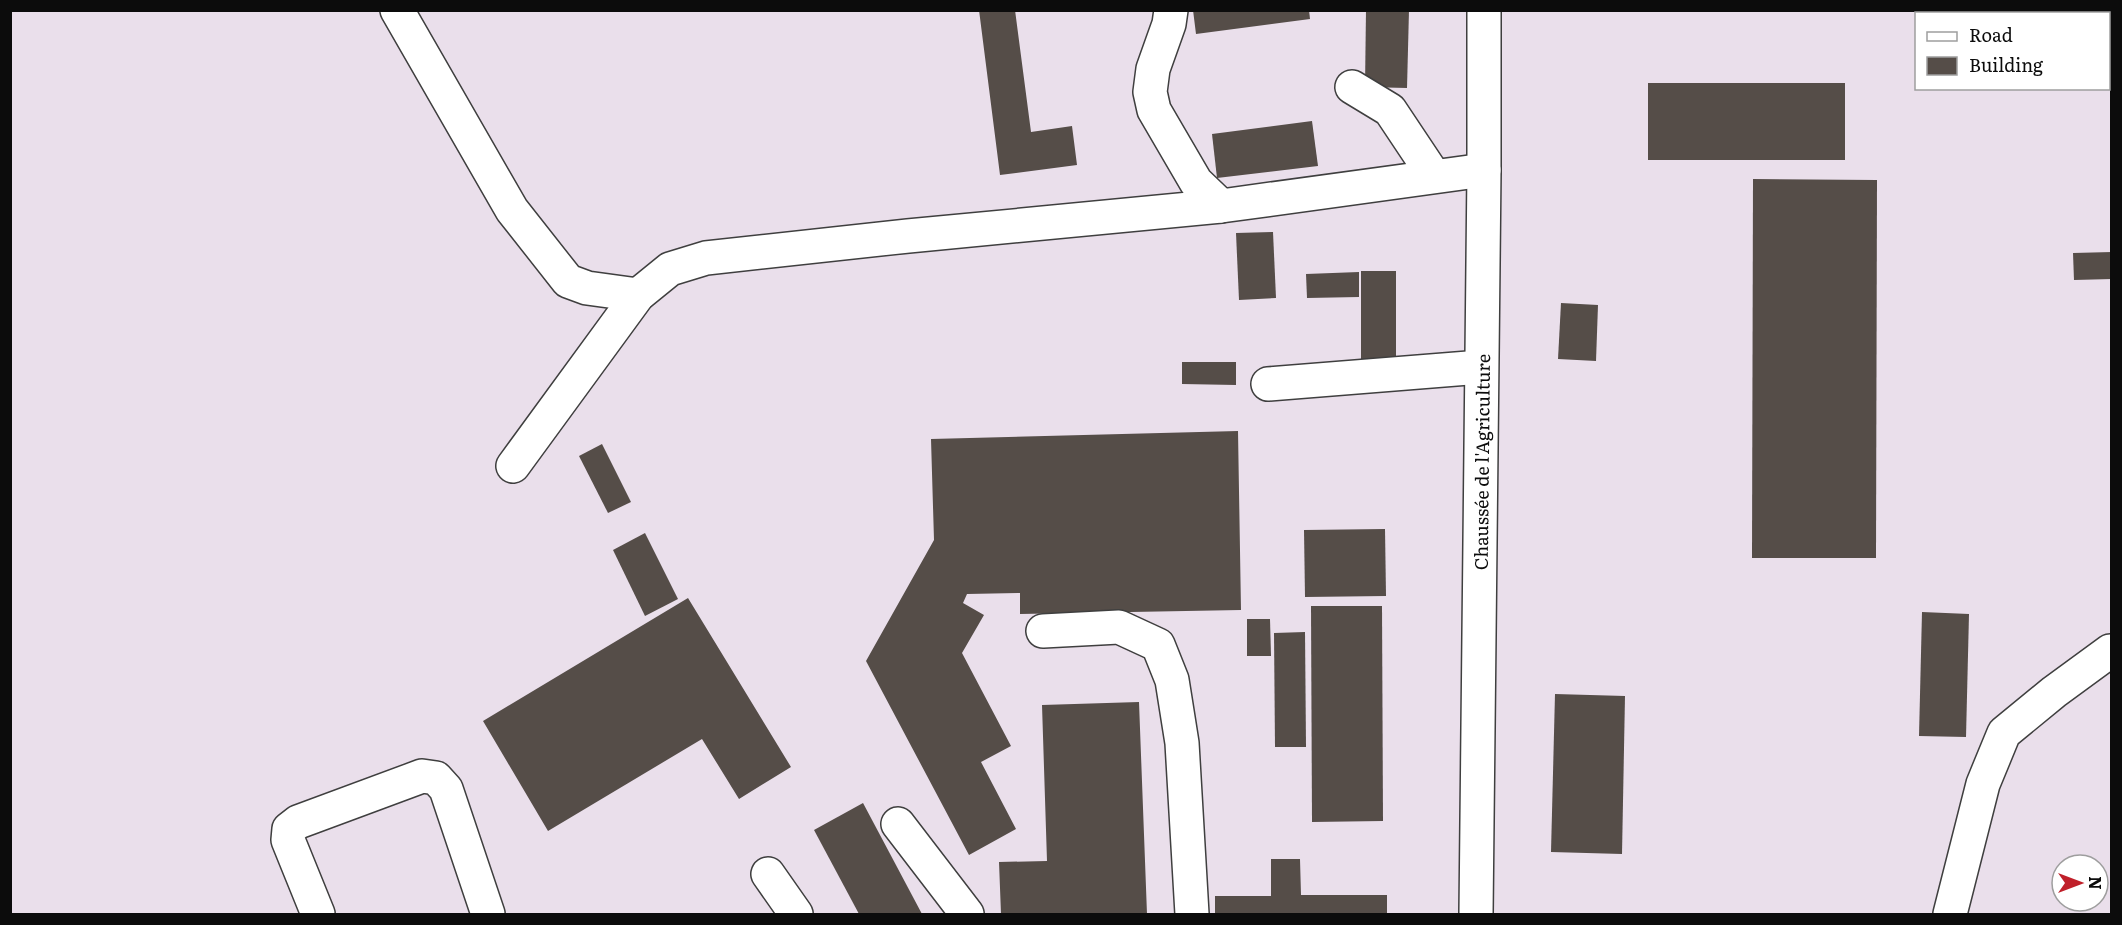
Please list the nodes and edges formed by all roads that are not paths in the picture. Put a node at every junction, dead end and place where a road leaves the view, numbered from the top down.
1 (398, 10) edge
2 (1171, 10) edge
3 (1484, 10) edge
4 (1352, 87) dead end
5 (1484, 170) junction
6 (1434, 176) junction
7 (1221, 206) junction
8 (638, 294) junction
9 (1481, 367) junction
10 (1268, 384) dead end
11 (513, 466) dead end
12 (1043, 631) dead end
13 (2110, 651) dead end
14 (898, 824) dead end
15 (768, 874) dead end
16 (318, 915) edge
17 (488, 915) edge
18 (796, 915) edge
19 (967, 915) edge
20 (1192, 915) edge
21 (1476, 915) edge
22 (1950, 915) edge

1 - 8 street
2 - 7 street
3 - 5 street, Chaussée de l'Agriculture
4 - 6 street
5 - 6 street
5 - 9 street, Chaussée de l'Agriculture
6 - 7 street
7 - 8 street
8 - 11 street
9 - 10 street
9 - 21 street, Chaussée de l'Agriculture
12 - 20 street
13 - 22 street
14 - 19 street
15 - 18 street
16 - 17 street

